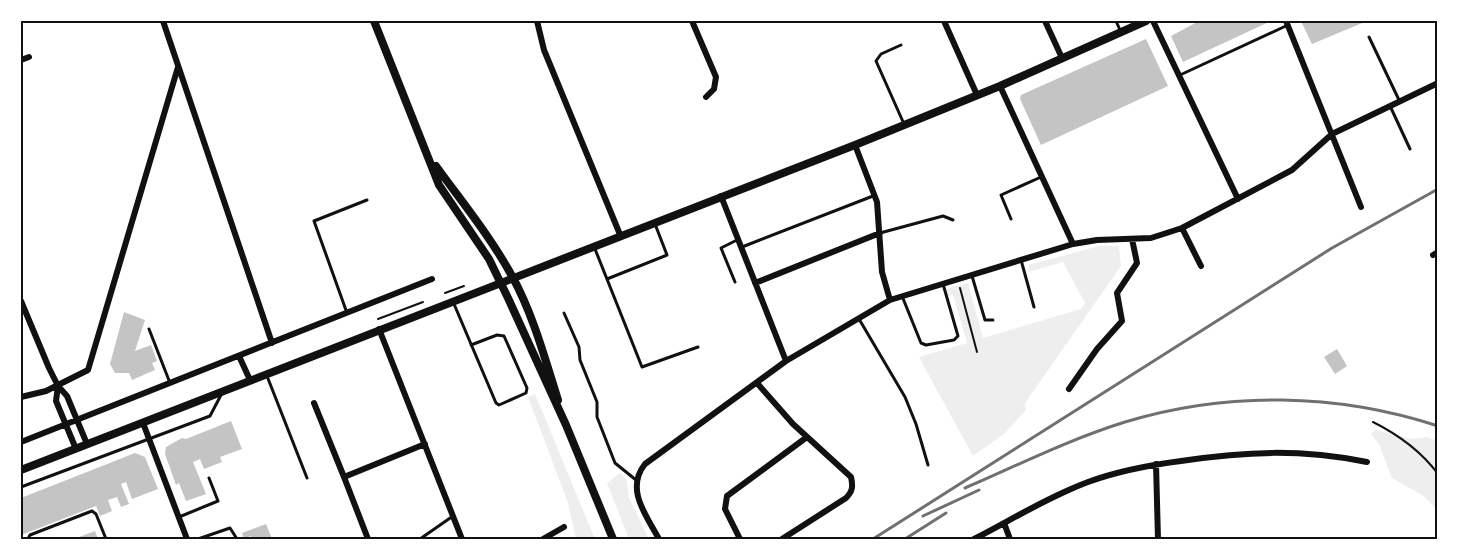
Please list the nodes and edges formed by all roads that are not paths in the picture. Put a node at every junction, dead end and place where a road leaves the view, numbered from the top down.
1 (163, 21) edge
2 (374, 21) edge
3 (537, 21) edge
4 (692, 21) edge
5 (944, 21) edge
6 (1045, 21) edge
7 (1116, 21) edge
8 (1146, 21) edge
9 (1154, 21) edge
10 (1287, 23) edge
11 (1121, 32) junction
12 (1369, 37) dead end
13 (901, 45) dead end
14 (29, 57) dead end
15 (1062, 58) junction
16 (21, 60) edge
17 (178, 67) junction
18 (1180, 76) junction
19 (1438, 83) edge
20 (1000, 86) junction
21 (977, 95) junction
22 (706, 97) dead end
23 (1400, 102) junction
24 (1390, 106) junction
25 (904, 125) junction
26 (1332, 134) junction
27 (855, 144) junction
28 (1410, 149) dead end
29 (431, 158) junction
30 (1042, 177) junction
31 (721, 196) junction
32 (875, 196) junction
33 (1238, 199) junction
34 (367, 200) dead end
35 (1361, 207) dead end
36 (1011, 219) dead end
37 (953, 220) dead end
38 (655, 222) junction
39 (1182, 228) junction
40 (880, 233) junction
41 (621, 237) junction
42 (738, 239) junction
43 (1132, 239) junction
44 (1073, 244) junction
45 (594, 247) junction
46 (742, 248) junction
47 (1021, 260) junction
48 (1201, 266) dead end
49 (972, 275) junction
50 (513, 278) junction
51 (432, 279) dead end
52 (607, 279) junction
53 (735, 282) dead end
54 (501, 283) junction
55 (756, 283) junction
56 (943, 284) junction
57 (902, 296) junction
58 (890, 300) junction
59 (21, 301) edge
60 (453, 301) junction
61 (1034, 307) dead end
62 (347, 313) junction
63 (564, 313) dead end
64 (858, 318) junction
65 (993, 320) dead end
66 (149, 329) dead end
67 (379, 329) junction
68 (272, 343) junction
69 (471, 345) junction
70 (698, 347) dead end
71 (239, 356) junction
72 (786, 361) junction
73 (266, 374) junction
74 (250, 380) junction
75 (170, 383) junction
76 (757, 383) junction
77 (58, 386) junction
78 (1070, 389) dead end
79 (223, 392) junction
80 (21, 397) edge
81 (314, 403) dead end
82 (77, 420) junction
83 (143, 423) junction
84 (66, 424) junction
85 (566, 425) junction
86 (807, 436) junction
87 (149, 439) junction
88 (21, 442) edge
89 (87, 444) junction
90 (425, 444) junction
91 (76, 449) junction
92 (1367, 462) dead end
93 (1156, 464) junction
94 (928, 465) dead end
95 (21, 470) edge
96 (344, 477) junction
97 (209, 478) dead end
98 (307, 478) dead end
99 (636, 480) junction
100 (21, 487) edge
101 (453, 516) junction
102 (178, 517) junction
103 (1004, 523) junction
104 (564, 527) dead end
105 (186, 538) edge
106 (28, 539) edge
107 (106, 539) edge
108 (198, 539) edge
109 (237, 539) edge
110 (368, 539) edge
111 (420, 539) edge
112 (462, 539) edge
113 (543, 539) edge
114 (613, 539) edge
115 (659, 539) edge
116 (740, 539) edge
117 (782, 539) edge
118 (974, 539) edge
119 (1010, 539) edge
120 (1158, 539) edge

1 - 17 street
2 - 29 street
3 - 41 street
4 - 22 street
5 - 21 street
6 - 15 street
7 - 11 lane
8 - 11 main road
9 - 18 street
10 - 18 lane
10 - 26 street
11 - 15 main road
12 - 23 lane
13 - 25 lane
14 - 16 street
15 - 20 main road
17 - 68 street
17 - 77 street
18 - 33 street
19 - 23 street
20 - 21 main road
20 - 30 street
21 - 25 main road
23 - 24 street
24 - 26 street
24 - 28 lane
25 - 27 main road
26 - 33 street
26 - 35 street
27 - 31 main road
27 - 32 street
29 - 50 street
29 - 54 street
30 - 36 lane
30 - 44 street
31 - 38 main road
31 - 42 street
32 - 40 street
32 - 46 lane
33 - 39 street
34 - 62 lane
37 - 40 lane
38 - 41 main road
38 - 52 lane
39 - 43 street
39 - 48 street
40 - 55 street
40 - 58 street
41 - 45 main road
42 - 46 street
42 - 53 lane
43 - 44 street
43 - 78 street
44 - 47 street
45 - 50 main road
45 - 52 lane
46 - 55 street
47 - 49 street
47 - 61 lane
49 - 56 street
49 - 65 lane
50 - 54 main road
50 - 85 street
51 - 62 street
52 - 70 lane
54 - 60 main road
54 - 85 street
55 - 72 street
56 - 57 street
56 - 57 lane
57 - 58 street
58 - 64 street
59 - 77 street
60 - 67 main road
60 - 69 lane
62 - 68 street
63 - 99 lane
64 - 72 street
64 - 94 lane
66 - 75 lane
67 - 73 main road
67 - 90 street
68 - 71 street
69 - 69 lane
71 - 74 street
71 - 75 street
72 - 76 street
73 - 74 main road
73 - 98 lane
74 - 79 main road
75 - 82 street
76 - 86 street
76 - 99 street
77 - 80 street
77 - 82 street
77 - 84 street
79 - 83 main road
79 - 87 lane
81 - 96 street
82 - 84 street
82 - 89 street
83 - 87 street
83 - 89 main road
84 - 88 street
84 - 91 street
85 - 114 street
86 - 116 street
86 - 117 street
87 - 100 lane
87 - 102 street
89 - 91 main road
90 - 96 street
90 - 101 street
91 - 95 main road
92 - 93 street
93 - 103 street
93 - 120 street
96 - 110 street
97 - 102 lane
99 - 115 street
101 - 111 lane
101 - 112 street
102 - 105 street
103 - 118 street
103 - 119 street
104 - 113 street
106 - 107 lane
108 - 109 lane

